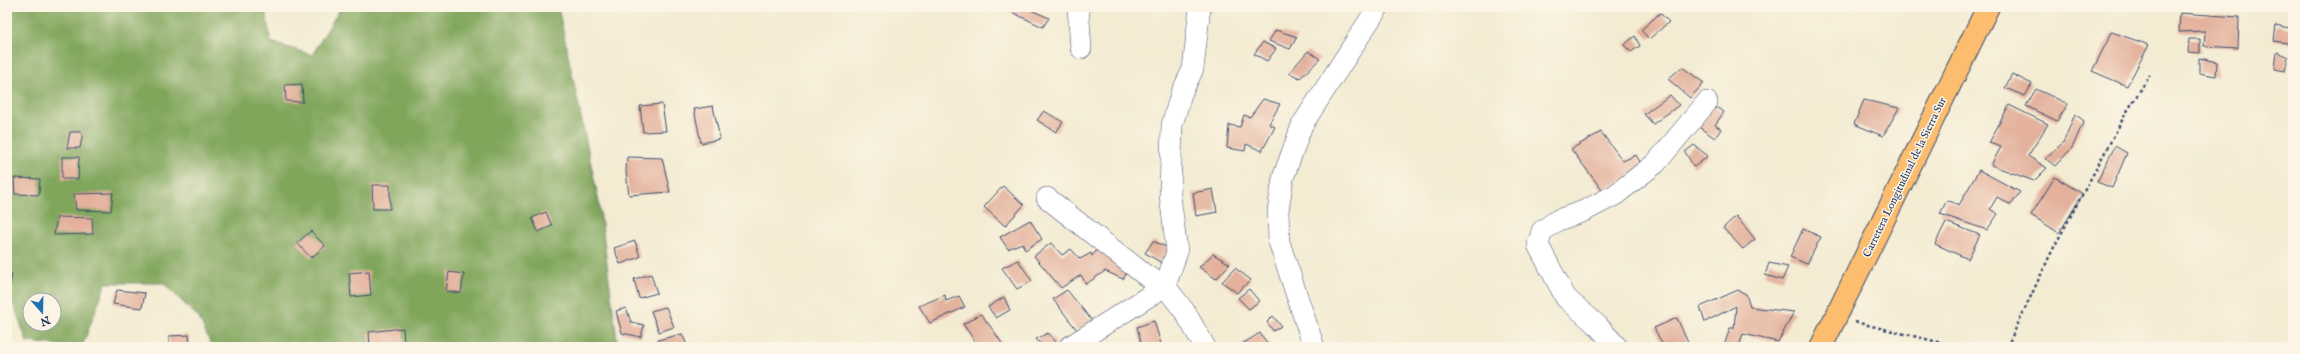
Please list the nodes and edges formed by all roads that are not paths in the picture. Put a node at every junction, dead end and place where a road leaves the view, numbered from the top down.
1 (1078, 7) edge
2 (1200, 7) edge
3 (1378, 7) edge
4 (1988, 7) edge
5 (1081, 48) dead end
6 (1708, 102) dead end
7 (1047, 198) dead end
8 (1165, 286) junction
9 (1068, 347) edge
10 (1205, 347) edge
11 (1314, 347) edge
12 (1617, 347) edge
13 (1821, 347) edge

1 - 5 street
2 - 8 street
3 - 11 street
4 - 13 highway, Carretera Longitudinal de la Sierra Sur
6 - 12 street
7 - 8 street
8 - 9 street
8 - 10 street

